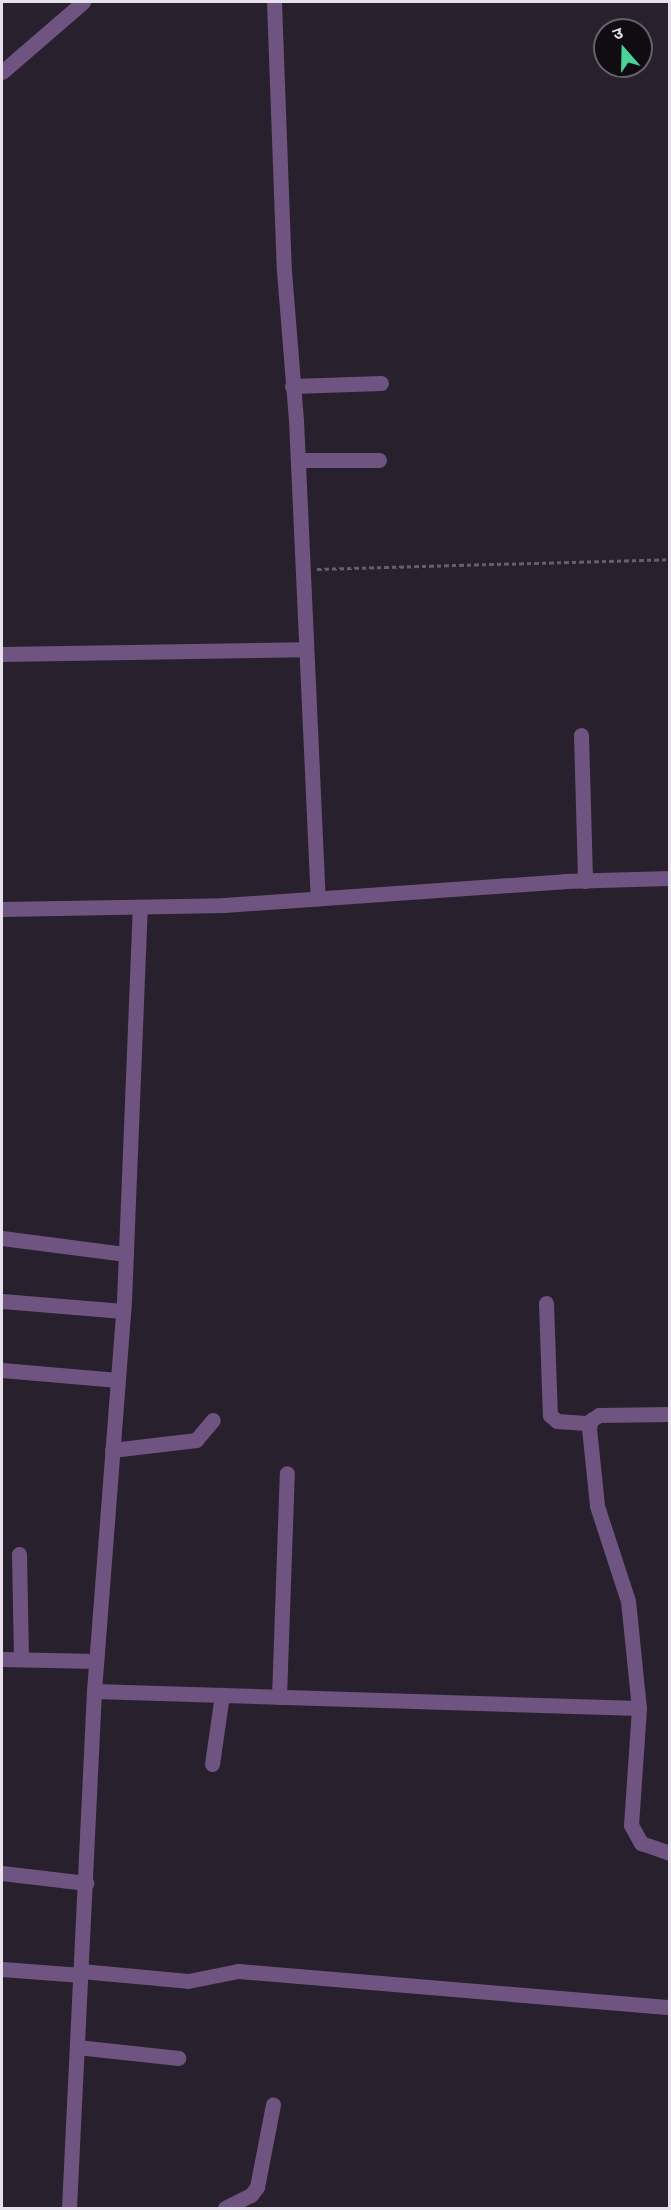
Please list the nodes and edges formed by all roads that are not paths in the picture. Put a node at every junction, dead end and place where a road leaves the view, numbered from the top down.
1 (82, 2) edge
2 (274, 2) edge
3 (2, 72) edge
4 (381, 383) dead end
5 (292, 386) junction
6 (298, 460) junction
7 (379, 460) dead end
8 (306, 649) junction
9 (2, 654) edge
10 (581, 735) dead end
11 (669, 878) edge
12 (585, 881) junction
13 (318, 898) junction
14 (2, 909) edge
15 (140, 909) junction
16 (2, 1238) edge
17 (126, 1254) junction
18 (2, 1301) edge
19 (546, 1303) dead end
20 (123, 1311) junction
21 (2, 1370) edge
22 (118, 1380) junction
23 (669, 1414) edge
24 (213, 1420) dead end
25 (589, 1423) junction
26 (112, 1450) junction
27 (286, 1473) dead end
28 (19, 1554) dead end
29 (2, 1659) edge
30 (21, 1659) junction
31 (96, 1661) junction
32 (94, 1691) junction
33 (222, 1695) junction
34 (279, 1697) junction
35 (639, 1708) junction
36 (212, 1764) dead end
37 (669, 1853) edge
38 (2, 1873) edge
39 (86, 1883) junction
40 (2, 1969) edge
41 (81, 1973) junction
42 (669, 2007) edge
43 (77, 2047) junction
44 (178, 2058) dead end
45 (273, 2105) dead end
46 (69, 2208) edge
47 (225, 2208) edge

1 - 3 street
2 - 5 street
4 - 5 street
5 - 6 street
6 - 7 street
6 - 8 street
8 - 9 street
8 - 13 street
10 - 12 street
11 - 12 street
12 - 13 street
13 - 15 street
14 - 15 street
15 - 17 street
16 - 17 street
17 - 20 street
18 - 20 street
19 - 25 street
20 - 22 street
21 - 22 street
22 - 26 street
23 - 25 street
24 - 26 street
25 - 35 street
26 - 31 street
27 - 34 street
28 - 30 street
29 - 30 street
30 - 31 street
31 - 32 street
32 - 33 street
32 - 39 street
33 - 34 street
33 - 36 street
34 - 35 street
35 - 37 street
38 - 39 street
39 - 41 street
40 - 41 street
41 - 42 street
41 - 43 street
43 - 44 street
43 - 46 street
45 - 47 street

